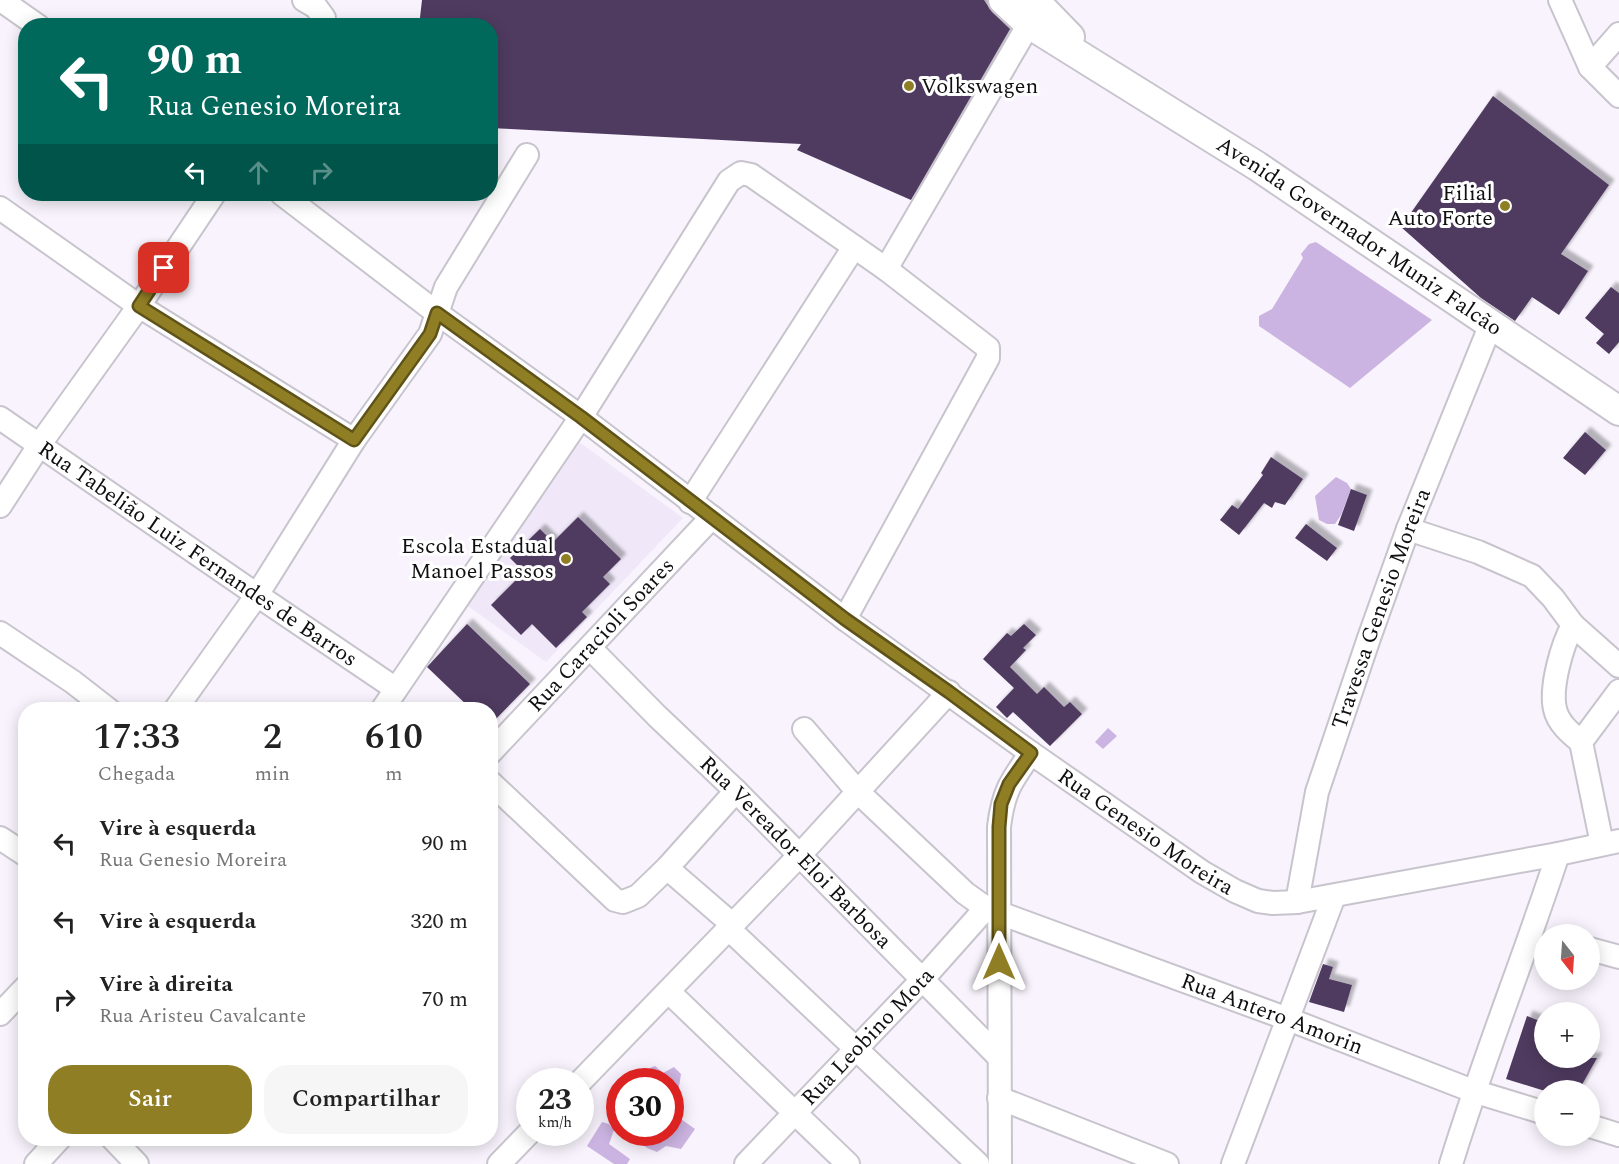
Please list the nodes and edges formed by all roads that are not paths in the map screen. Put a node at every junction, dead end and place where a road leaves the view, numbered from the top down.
1 (1, 0) edge
2 (304, 0) edge
3 (1003, 0) edge
4 (1560, 0) edge
5 (1032, 12) edge
6 (27, 18) edge
7 (324, 18) edge
8 (1619, 34) edge
9 (1590, 67) junction
10 (1619, 96) edge
11 (527, 155) dead end
12 (209, 201) edge
13 (291, 201) edge
14 (0, 208) edge
15 (854, 247) junction
16 (886, 269) junction
17 (139, 306) junction
18 (437, 313) junction
19 (1491, 324) junction
20 (1619, 411) edge
21 (581, 417) junction
22 (0, 418) edge
23 (354, 440) junction
24 (40, 444) junction
25 (690, 502) junction
26 (0, 506) edge
27 (712, 517) junction
28 (1408, 529) junction
29 (257, 596) junction
30 (845, 619) junction
31 (1573, 625) junction
32 (0, 633) edge
33 (591, 648) junction
34 (1619, 666) edge
35 (396, 689) junction
36 (1619, 691) edge
37 (949, 692) junction
38 (99, 702) edge
39 (181, 702) edge
40 (387, 702) edge
41 (804, 729) dead end
42 (1581, 742) junction
43 (498, 745) edge
44 (1031, 753) junction
45 (498, 790) edge
46 (736, 791) junction
47 (858, 792) junction
48 (0, 838) edge
49 (1611, 842) edge
50 (18, 850) edge
51 (1558, 854) junction
52 (800, 856) junction
53 (667, 868) junction
54 (1334, 896) junction
55 (1297, 902) junction
56 (992, 911) junction
57 (1541, 924) edge
58 (731, 927) junction
59 (1534, 945) edge
60 (1600, 952) edge
61 (1619, 957) edge
62 (921, 981) junction
63 (669, 992) junction
64 (18, 995) edge
65 (0, 1014) edge
66 (1288, 1019) junction
67 (856, 1048) junction
68 (999, 1057) junction
69 (594, 1068) edge
70 (1473, 1091) junction
71 (999, 1098) junction
72 (1534, 1110) edge
73 (795, 1113) junction
74 (1600, 1129) edge
75 (1619, 1135) edge
76 (53, 1146) edge
77 (120, 1146) edge
78 (516, 1146) edge
79 (1000, 1153) edge
80 (36, 1164) edge
81 (137, 1164) edge
82 (499, 1164) edge
83 (746, 1164) edge
84 (848, 1164) edge
85 (979, 1164) edge
86 (1167, 1164) edge
87 (1233, 1164) edge
88 (1451, 1164) edge

1 - 6 street
2 - 7 street
3 - 5 main road, Avenida Governador Muniz Falcão
4 - 9 street
5 - 16 street
5 - 19 main road, Avenida Governador Muniz Falcão
8 - 9 street
9 - 10 street
11 - 18 street
12 - 17 street
13 - 18 street, Rua Genesio Moreira
14 - 17 street
15 - 16 street
15 - 21 street
15 - 25 street
16 - 30 street
17 - 23 street
17 - 24 street
18 - 21 street, Rua Genesio Moreira
18 - 23 street
19 - 20 main road, Avenida Governador Muniz Falcão
19 - 28 street, Travessa Genesio Moreira
21 - 25 street, Rua Genesio Moreira
21 - 35 street
22 - 24 street, Rua Tabelião Luiz Fernandes de Barros
23 - 29 street
24 - 26 street
24 - 29 street, Rua Tabelião Luiz Fernandes de Barros
25 - 27 street, Rua Genesio Moreira
27 - 30 street, Rua Genesio Moreira
27 - 33 street, Rua Caracioli Soares
28 - 31 street
28 - 55 street, Travessa Genesio Moreira
29 - 35 street, Rua Tabelião Luiz Fernandes de Barros
29 - 39 street
30 - 37 street, Rua Genesio Moreira
31 - 34 street
31 - 42 street
32 - 38 street
33 - 43 street, Rua Caracioli Soares
33 - 46 street, Rua Vereador Eloi Barbosa
35 - 40 street
36 - 42 street
37 - 44 street, Rua Genesio Moreira
37 - 47 street
41 - 47 street, Rua Antero Amorin
42 - 49 street
44 - 55 street, Rua Genesio Moreira
44 - 56 street
45 - 53 street
46 - 52 street, Rua Vereador Eloi Barbosa
46 - 53 street
47 - 52 street
47 - 56 street, Rua Antero Amorin
48 - 50 street
49 - 51 street, Rua Genesio Moreira
51 - 54 street, Rua Genesio Moreira
51 - 57 street
52 - 58 street
52 - 62 street, Rua Vereador Eloi Barbosa
53 - 58 street
54 - 55 street, Rua Genesio Moreira
54 - 66 street
56 - 62 street, Rua Leobino Mota
56 - 66 street, Rua Antero Amorin
56 - 68 street
58 - 63 street
58 - 67 street
59 - 70 street
60 - 61 street
62 - 67 street, Rua Leobino Mota
62 - 68 street, Rua Vereador Eloi Barbosa
63 - 69 street
63 - 73 street
64 - 65 street
66 - 70 street, Rua Antero Amorin
66 - 87 street
67 - 73 street, Rua Leobino Mota
67 - 85 street
68 - 71 street
70 - 72 street, Rua Antero Amorin
70 - 88 street
71 - 79 street
71 - 86 street
73 - 83 street, Rua Leobino Mota
73 - 84 street
74 - 75 street
76 - 80 street
77 - 81 street
78 - 82 street
79 - 85 street

